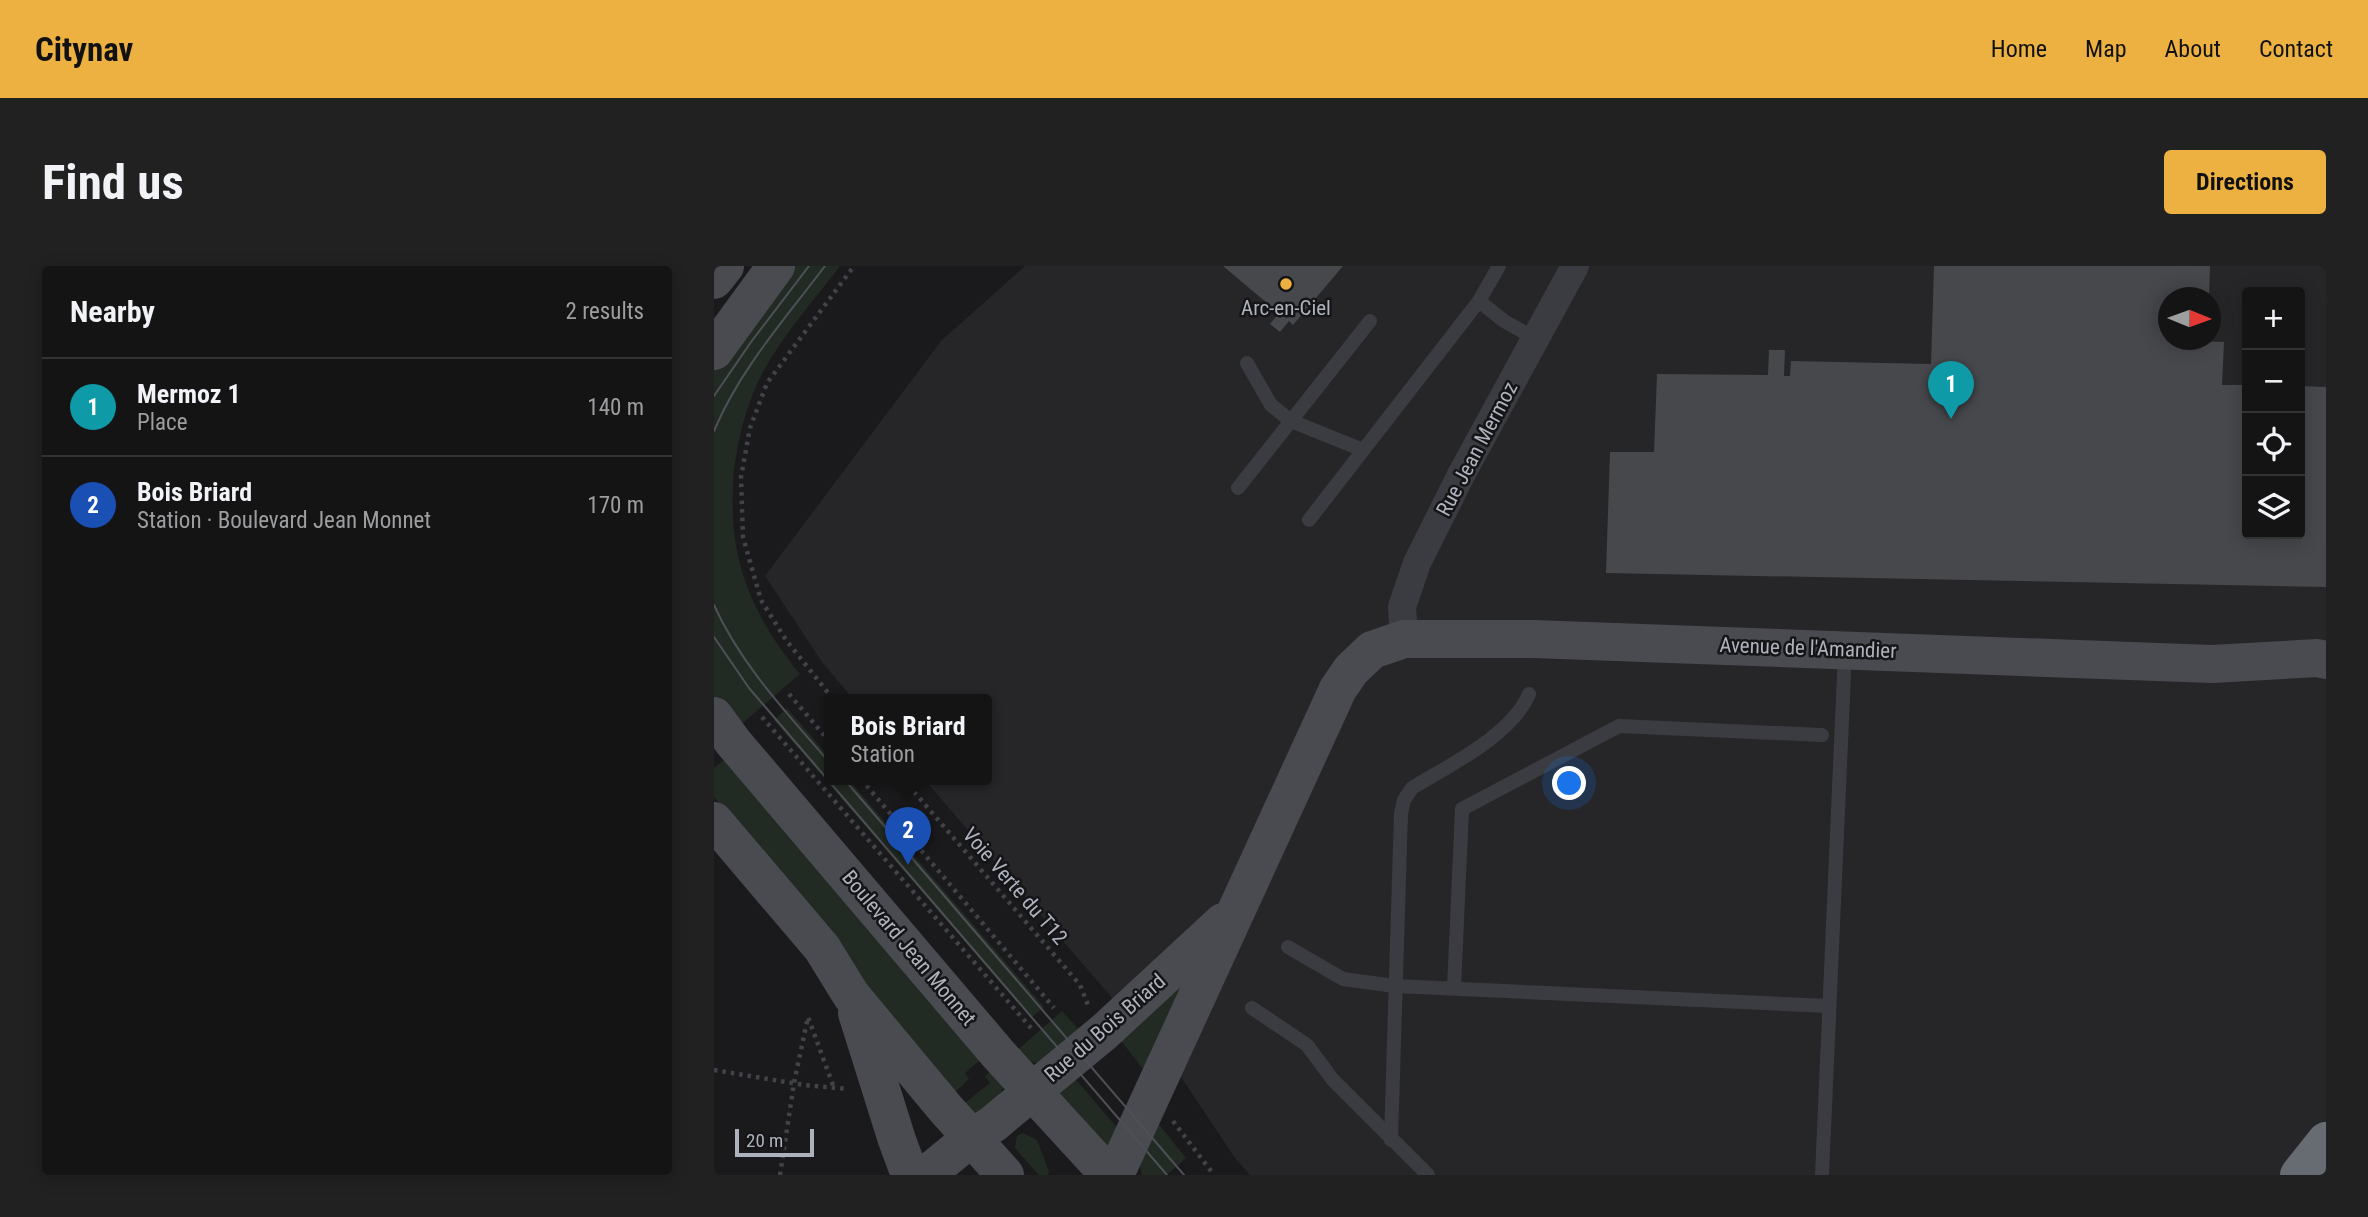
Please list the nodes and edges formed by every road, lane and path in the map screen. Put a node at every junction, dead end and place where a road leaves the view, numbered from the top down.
1 (725, 266) edge
2 (776, 266) edge
3 (854, 266) edge
4 (1499, 266) edge
5 (1576, 266) edge
6 (714, 281) edge
7 (1479, 301) junction
8 (1370, 321) dead end
9 (1536, 339) junction
10 (714, 351) edge
11 (1247, 363) dead end
12 (1291, 421) junction
13 (1363, 450) junction
14 (1238, 488) dead end
15 (1309, 520) dead end
16 (1404, 639) junction
17 (1845, 649) junction
18 (2326, 660) edge
19 (2212, 664) junction
20 (2326, 686) edge
21 (789, 694) dead end
22 (829, 694) edge
23 (1529, 694) dead end
24 (714, 716) edge
25 (762, 717) dead end
26 (824, 735) edge
27 (1822, 735) dead end
28 (866, 785) edge
29 (908, 785) edge
30 (714, 821) edge
31 (1235, 911) junction
32 (1288, 947) dead end
33 (1395, 986) junction
34 (1454, 988) junction
35 (851, 995) junction
36 (1829, 1006) junction
37 (1054, 1008) dead end
38 (1252, 1008) dead end
39 (1090, 1011) dead end
40 (1031, 1028) dead end
41 (714, 1070) edge
42 (794, 1083) junction
43 (834, 1088) junction
44 (848, 1089) dead end
45 (1032, 1092) junction
46 (1168, 1114) dead end
47 (971, 1138) junction
48 (1391, 1140) junction
49 (2326, 1141) edge
50 (780, 1175) edge
51 (910, 1175) edge
52 (926, 1175) edge
53 (1005, 1175) edge
54 (1110, 1175) edge
55 (1115, 1175) edge
56 (1214, 1175) edge
57 (1428, 1175) edge
58 (1822, 1175) edge
59 (2299, 1175) edge

1 - 6 main road
2 - 10 main road
3 - 22 path
4 - 7 lane
5 - 9 street, Rue Jean Mermoz
7 - 9 lane
7 - 13 lane
8 - 12 lane
9 - 16 street, Rue Jean Mermoz
11 - 12 lane
12 - 13 lane
12 - 14 lane
13 - 15 lane
16 - 17 main road, Avenue de l'Amandier
16 - 31 main road, Rue du Bois Briard
17 - 19 main road, Avenue de l'Amandier
17 - 36 lane
18 - 19 main road, Avenue de l'Amandier
19 - 20 main road, Avenue de l'Amandier
21 - 26 path
23 - 33 lane
24 - 45 main road, Boulevard Jean Monnet
25 - 40 path
27 - 34 lane
28 - 37 path
29 - 39 path, Voie Verte du T12
30 - 35 main road
31 - 45 main road, Rue du Bois Briard
31 - 55 main road, Rue du Bois Briard
32 - 33 lane
33 - 34 lane
33 - 48 lane
34 - 36 lane
35 - 47 main road
35 - 51 main road
36 - 58 lane
38 - 48 lane
41 - 42 path
42 - 43 path
42 - 43 path
42 - 50 path
43 - 44 path
45 - 47 main road, Rue du Bois Briard
45 - 54 main road, Boulevard Jean Monnet
46 - 56 path
47 - 52 main road, Rue du Bois Briard
47 - 53 main road
48 - 57 lane
49 - 59 highway

